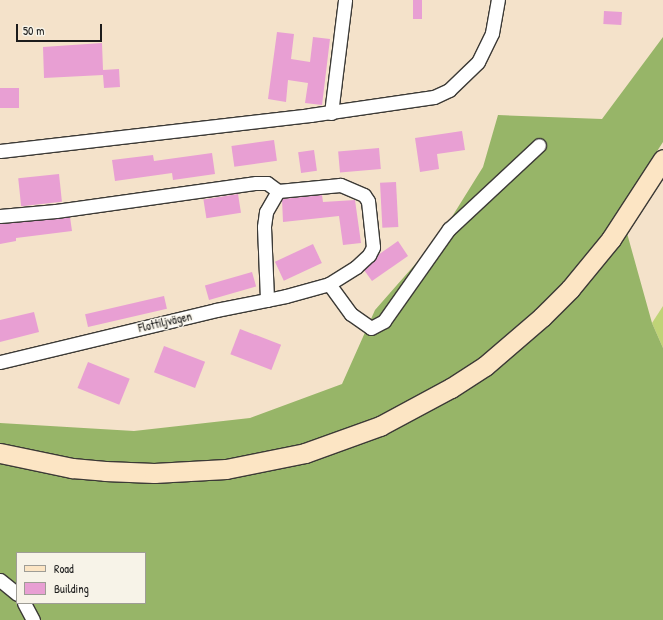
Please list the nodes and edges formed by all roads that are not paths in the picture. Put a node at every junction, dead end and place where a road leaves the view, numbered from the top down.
1 (345, 0) edge
2 (498, 0) edge
3 (331, 112) junction
4 (539, 144) dead end
5 (0, 151) edge
6 (663, 159) edge
7 (278, 191) junction
8 (0, 216) edge
9 (330, 284) junction
10 (267, 300) junction
11 (0, 362) edge
12 (0, 453) edge
13 (0, 580) edge
14 (16, 593) edge
15 (25, 604) edge
16 (33, 620) edge

1 - 3 street
2 - 3 street
3 - 5 street
4 - 9 street
6 - 12 street
7 - 8 street
7 - 9 street
7 - 10 street
9 - 10 street, Flottiljvägen
10 - 11 street, Flottiljvägen
13 - 14 street
15 - 16 street

